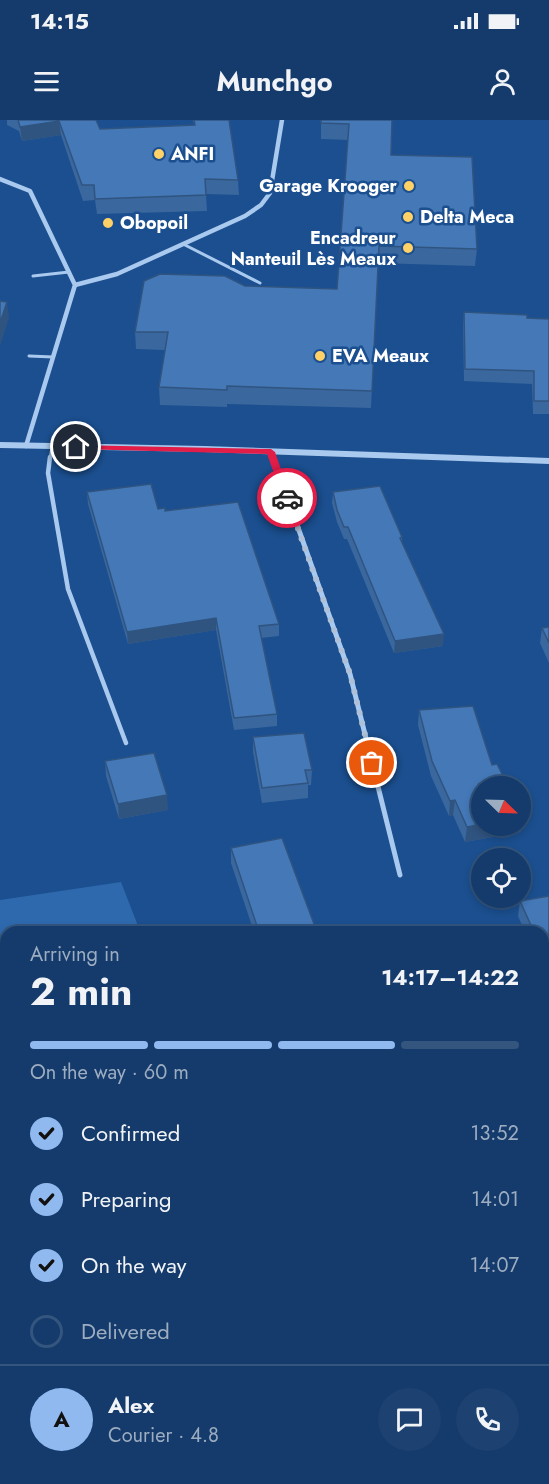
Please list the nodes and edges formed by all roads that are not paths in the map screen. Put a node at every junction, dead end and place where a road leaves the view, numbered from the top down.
1 (282, 120) edge
2 (0, 179) edge
3 (183, 244) junction
4 (69, 272) junction
5 (33, 276) dead end
6 (260, 283) dead end
7 (75, 285) junction
8 (29, 356) dead end
9 (53, 357) junction
10 (0, 445) edge
11 (26, 446) junction
12 (52, 447) junction
13 (271, 452) junction
14 (549, 461) edge
15 (126, 743) dead end
16 (400, 876) dead end

1 - 3 street
2 - 4 street
3 - 6 lane
3 - 7 street
4 - 5 lane
4 - 7 street
7 - 9 street
8 - 9 lane
9 - 11 street
10 - 11 street
11 - 12 street
12 - 13 street
12 - 15 lane
13 - 14 street
13 - 16 street

